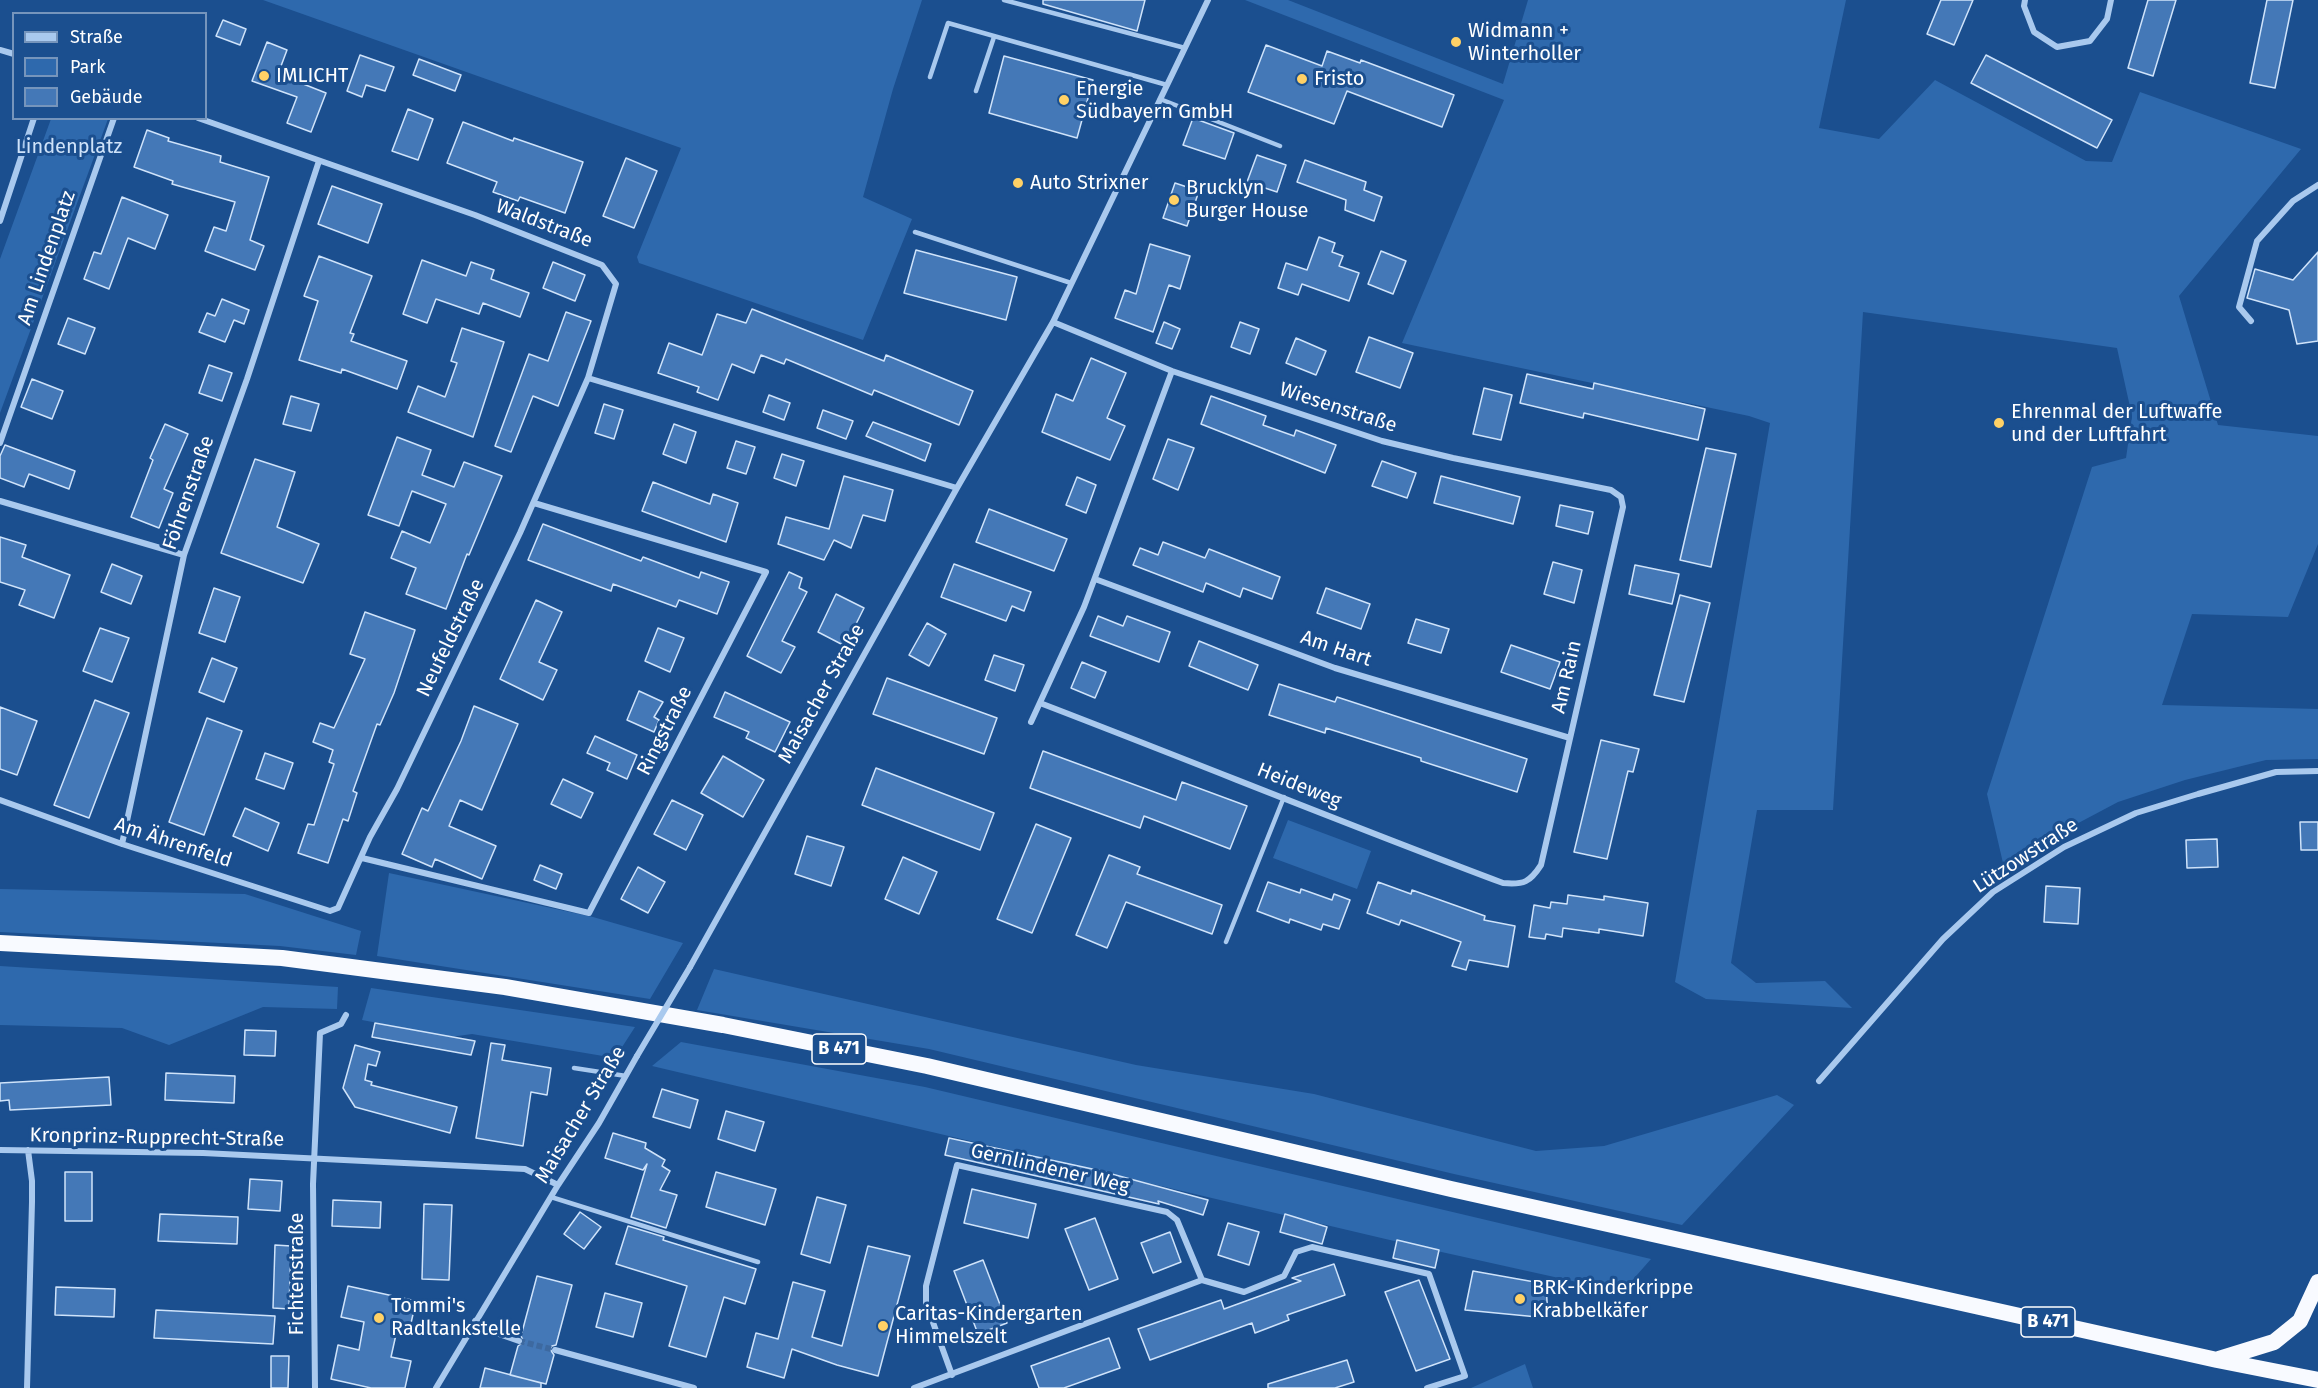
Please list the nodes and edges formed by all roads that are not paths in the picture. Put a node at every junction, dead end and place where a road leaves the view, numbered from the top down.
1 (1004, 0) edge
2 (1208, 0) edge
3 (2025, 0) edge
4 (2111, 0) edge
5 (994, 37) junction
6 (1185, 48) junction
7 (930, 76) dead end
8 (1167, 86) junction
9 (976, 91) dead end
10 (1160, 99) junction
11 (33, 120) edge
12 (113, 120) edge
13 (204, 120) edge
14 (1280, 146) dead end
15 (319, 161) junction
16 (2318, 185) edge
17 (0, 221) edge
18 (915, 232) dead end
19 (1071, 283) junction
20 (2251, 321) dead end
21 (1053, 322) junction
22 (1172, 371) junction
23 (588, 378) junction
24 (0, 443) edge
25 (957, 488) junction
26 (1621, 497) joint
27 (0, 501) edge
28 (534, 503) junction
29 (184, 555) junction
30 (1095, 579) junction
31 (1040, 703) junction
32 (1031, 722) dead end
33 (1570, 738) junction
34 (2318, 771) edge
35 (1284, 797) junction
36 (0, 800) edge
37 (122, 844) junction
38 (362, 858) junction
39 (1541, 865) joint
40 (338, 908) joint
41 (1226, 942) dead end
42 (0, 943) edge
43 (346, 1015) dead end
44 (574, 1068) dead end
45 (626, 1076) junction
46 (1820, 1081) dead end
47 (0, 1150) edge
48 (28, 1150) junction
49 (313, 1159) junction
50 (558, 1185) junction
51 (551, 1197) junction
52 (758, 1262) dead end
53 (1202, 1280) junction
54 (2318, 1282) edge
55 (475, 1322) junction
56 (519, 1341) tunnel mouth
57 (555, 1350) tunnel mouth
58 (2217, 1360) junction
59 (952, 1375) junction
60 (2318, 1380) edge
61 (27, 1388) edge
62 (315, 1388) edge
63 (436, 1388) edge
64 (694, 1388) edge
65 (914, 1388) edge
66 (1427, 1388) edge

1 - 6 lane
2 - 6 street, Maisacher Straße
3 - 4 street
5 - 7 lane
5 - 8 lane
5 - 9 lane
6 - 8 street, Maisacher Straße
8 - 10 street, Maisacher Straße
10 - 14 lane
10 - 19 street, Maisacher Straße
11 - 17 street
12 - 24 street, Am Lindenplatz
13 - 15 street, Waldstraße
15 - 23 street, Waldstraße
15 - 29 street, Föhrenstraße
16 - 20 street
18 - 19 lane
19 - 21 street, Maisacher Straße
21 - 22 street, Wiesenstraße
21 - 25 street, Maisacher Straße
22 - 26 street, Wiesenstraße
22 - 30 street
23 - 25 street
23 - 28 street, Neufeldstraße
25 - 45 street, Maisacher Straße, bridge
26 - 33 street, Am Rain
27 - 29 street
28 - 38 street, Neufeldstraße
28 - 38 street, Ringstraße
29 - 37 street, Föhrenstraße
30 - 31 street
30 - 33 street, Am Hart
31 - 32 street
31 - 35 street, Heideweg
33 - 39 street, Am Rain
34 - 46 street, Lützowstraße
35 - 39 street, Heideweg
35 - 41 lane
36 - 37 street, Am Ährenfeld
37 - 40 street, Am Ährenfeld
38 - 40 street, Neufeldstraße
42 - 58 highway, B 471
43 - 49 street
44 - 45 lane
45 - 50 street, Maisacher Straße
47 - 48 street, Kronprinz-Rupprecht-Straße
48 - 49 street, Kronprinz-Rupprecht-Straße
48 - 61 street
49 - 50 street, Kronprinz-Rupprecht-Straße
49 - 62 street, Fichtenstraße
50 - 51 street, Maisacher Straße
51 - 52 lane
51 - 55 street, Maisacher Straße
53 - 59 street
53 - 59 street, Gernlindener Weg
53 - 66 street
54 - 58 highway
55 - 56 street
55 - 63 street, Maisacher Straße
57 - 64 street
58 - 60 highway, B 471
59 - 65 street

